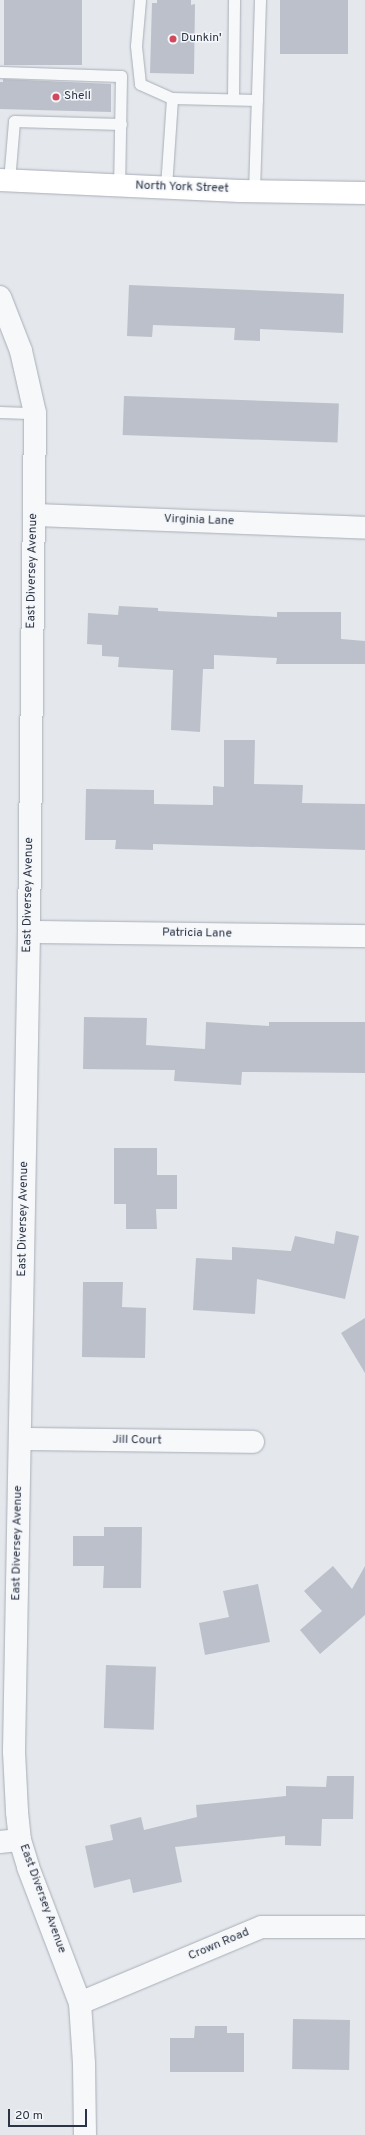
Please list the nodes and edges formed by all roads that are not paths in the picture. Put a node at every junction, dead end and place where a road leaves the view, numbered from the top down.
1 (140, 0) edge
2 (234, 0) edge
3 (260, 0) edge
4 (0, 72) edge
5 (172, 98) junction
6 (233, 99) junction
7 (257, 100) junction
8 (120, 124) junction
9 (4, 180) edge
10 (119, 186) junction
11 (166, 188) junction
12 (254, 191) junction
13 (365, 193) edge
14 (0, 297) edge
15 (0, 412) edge
16 (35, 413) junction
17 (34, 515) junction
18 (365, 528) edge
19 (29, 932) junction
20 (365, 936) edge
21 (21, 1439) junction
22 (253, 1442) dead end
23 (10, 1841) edge
24 (365, 1927) edge
25 (80, 2003) junction
26 (84, 2135) edge

1 - 5 lane
2 - 6 lane
3 - 7 lane
4 - 8 lane
5 - 6 lane
5 - 11 lane
6 - 7 lane
7 - 12 lane
8 - 9 lane
8 - 10 lane
9 - 10 main road, North York Street
10 - 11 main road, North York Street
11 - 12 main road, North York Street
12 - 13 main road, North York Street
14 - 16 street, East Diversey Avenue
15 - 16 lane
16 - 17 street, East Diversey Avenue
17 - 18 street, Virginia Lane
17 - 19 street, East Diversey Avenue
19 - 20 street, Patricia Lane
19 - 21 street, East Diversey Avenue
21 - 22 street, Jill Court
21 - 23 street, East Diversey Avenue
23 - 25 street, East Diversey Avenue
24 - 25 street, Crown Road
25 - 26 street, East Diversey Avenue

